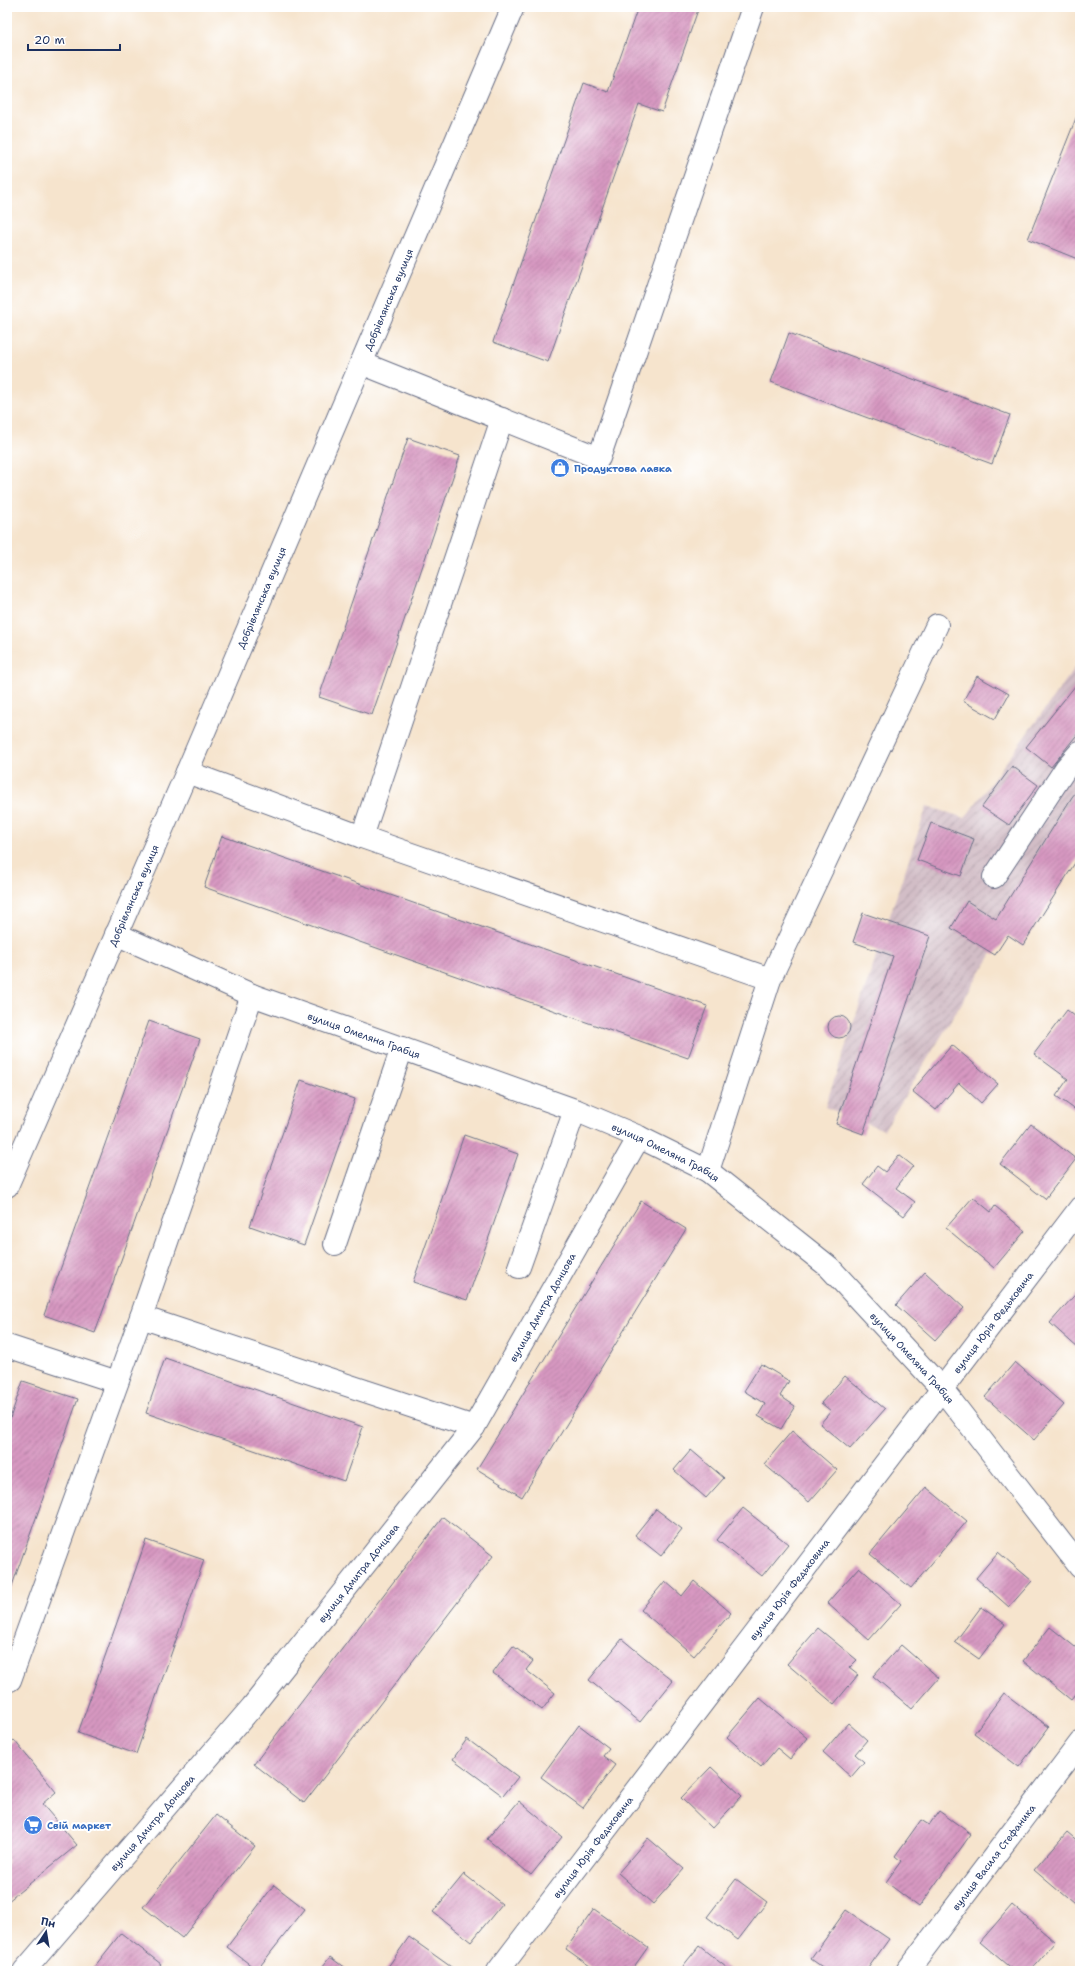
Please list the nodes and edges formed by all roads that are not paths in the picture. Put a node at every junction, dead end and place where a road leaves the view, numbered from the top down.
1 (513, 7) edge
2 (753, 7) edge
3 (361, 364) junction
4 (502, 419) junction
5 (937, 625) dead end
6 (1080, 752) edge
7 (187, 772) junction
8 (362, 837) junction
9 (994, 877) dead end
10 (116, 934) junction
11 (770, 980) junction
12 (252, 994) junction
13 (402, 1048) junction
14 (575, 1110) junction
15 (638, 1137) junction
16 (708, 1172) junction
17 (7, 1186) edge
18 (1080, 1208) edge
19 (335, 1244) dead end
20 (519, 1267) dead end
21 (141, 1317) junction
22 (7, 1346) edge
23 (117, 1382) junction
24 (942, 1389) junction
25 (474, 1426) junction
26 (1080, 1566) edge
27 (10, 1680) dead end
28 (1080, 1743) edge
29 (24, 1971) edge
30 (498, 1971) edge
31 (907, 1971) edge

1 - 3 street, Добрівлянська вулиця
2 - 4 street
3 - 4 street
3 - 7 street, Добрівлянська вулиця
4 - 8 street
5 - 11 street
6 - 9 street
7 - 8 street
7 - 10 street, Добрівлянська вулиця
8 - 11 street
10 - 12 street, вулиця Омеляна Грабця
10 - 17 street, Добрівлянська вулиця
11 - 16 street
12 - 13 street, вулиця Омеляна Грабця
12 - 21 street
13 - 14 street, вулиця Омеляна Грабця
13 - 19 street
14 - 15 street, вулиця Омеляна Грабця
14 - 20 street
15 - 16 street, вулиця Омеляна Грабця
15 - 25 street, вулиця Дмитра Донцова
16 - 24 street, вулиця Омеляна Грабця
18 - 24 street, вулиця Юрія Федьковича
21 - 23 street
21 - 25 street
22 - 23 street
23 - 27 street
24 - 26 street, вулиця Омеляна Грабця
24 - 30 street, вулиця Юрія Федьковича
25 - 29 street, вулиця Дмитра Донцова
28 - 31 street, вулиця Василя Стефаника

